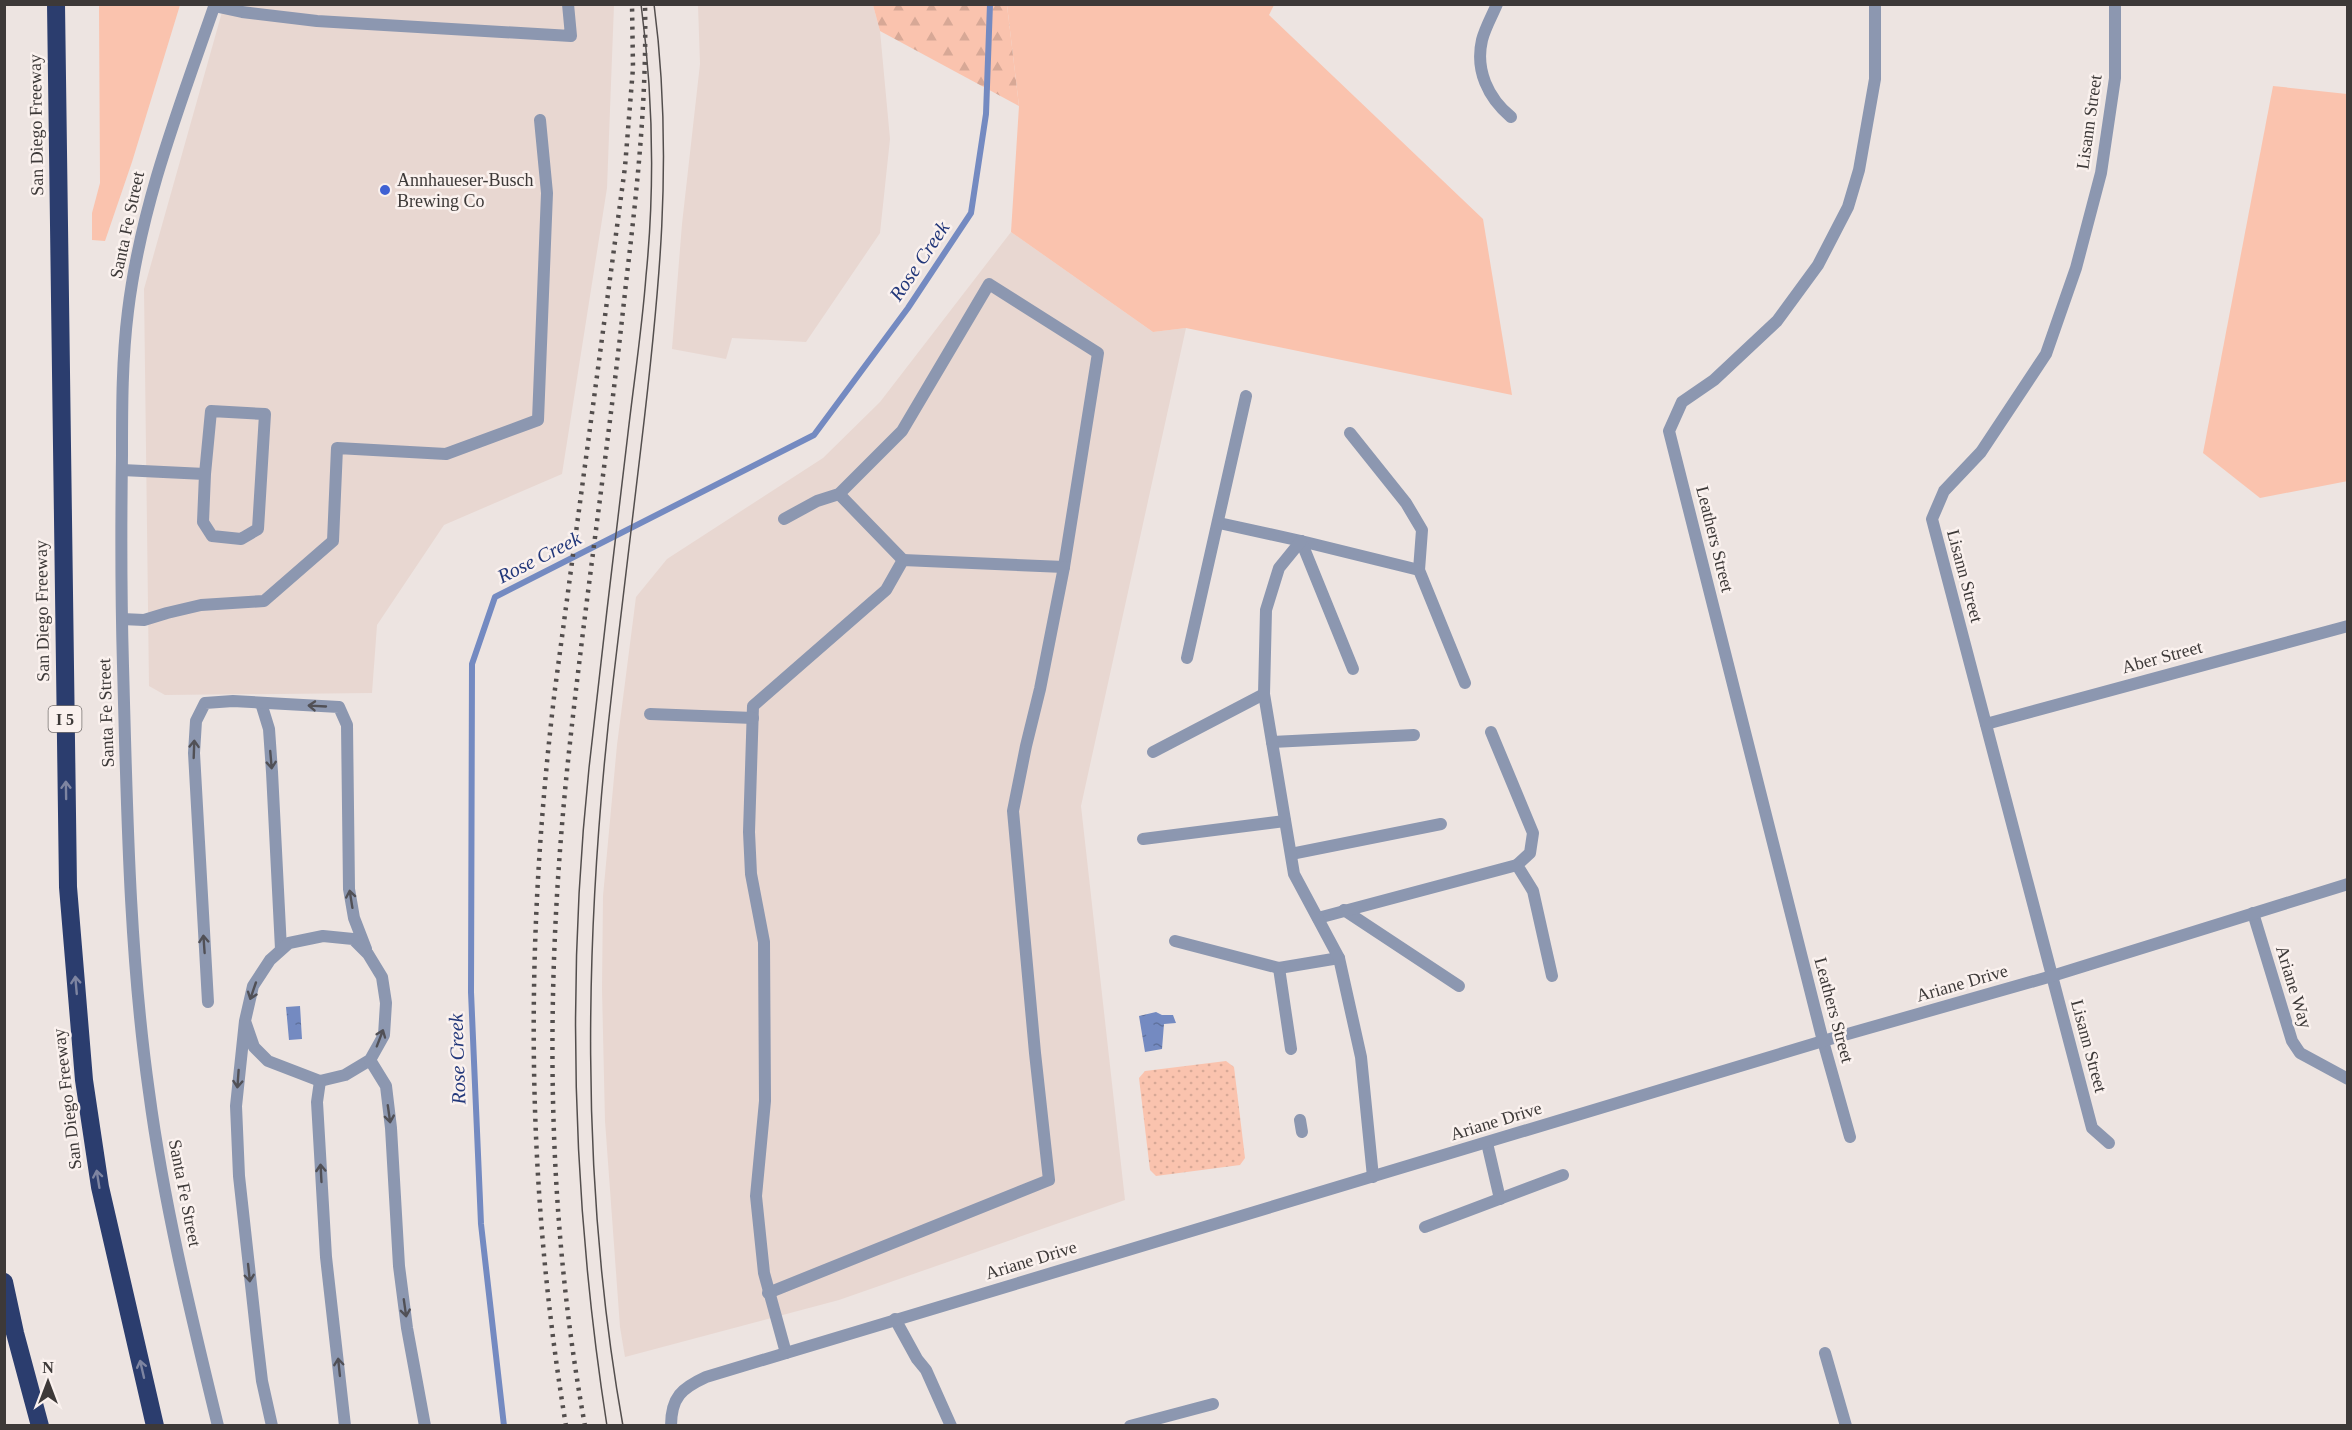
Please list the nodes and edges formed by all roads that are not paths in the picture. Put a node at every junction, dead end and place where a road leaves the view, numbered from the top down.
1 (56, 4) edge
2 (568, 4) edge
3 (1497, 4) edge
4 (1875, 4) edge
5 (2115, 4) edge
6 (214, 5) edge
7 (1511, 117) dead end
8 (540, 120) dead end
9 (1246, 396) dead end
10 (1350, 433) dead end
11 (122, 470) junction
12 (205, 474) junction
13 (839, 494) junction
14 (784, 519) dead end
15 (1219, 523) junction
16 (1301, 541) junction
17 (903, 560) junction
18 (1064, 567) junction
19 (1419, 570) junction
20 (122, 619) junction
21 (2348, 626) edge
22 (1187, 658) dead end
23 (1353, 669) dead end
24 (1465, 683) dead end
25 (1264, 694) junction
26 (261, 702) junction
27 (650, 714) dead end
28 (753, 718) junction
29 (1986, 724) junction
30 (1491, 732) dead end
31 (1414, 735) dead end
32 (1272, 742) junction
33 (1153, 752) dead end
34 (1285, 821) junction
35 (1441, 824) dead end
36 (1143, 839) dead end
37 (1291, 854) junction
38 (1517, 866) junction
39 (2348, 884) edge
40 (1344, 910) junction
41 (2253, 913) junction
42 (1318, 918) junction
43 (1175, 941) dead end
44 (281, 949) junction
45 (368, 954) junction
46 (1339, 958) junction
47 (1279, 968) junction
48 (1552, 976) dead end
49 (2052, 976) junction
50 (1459, 986) dead end
51 (208, 1002) dead end
52 (245, 1021) junction
53 (1823, 1041) junction
54 (1291, 1049) dead end
55 (370, 1060) junction
56 (2348, 1079) edge
57 (320, 1081) junction
58 (1850, 1137) dead end
59 (1487, 1143) junction
60 (2109, 1143) dead end
61 (1563, 1174) dead end
62 (1372, 1177) junction
63 (1500, 1198) junction
64 (1425, 1227) dead end
65 (4, 1282) edge
66 (768, 1293) junction
67 (895, 1319) junction
68 (786, 1353) junction
69 (1825, 1353) dead end
70 (1213, 1404) dead end
71 (671, 1419) edge
72 (40, 1425) edge
73 (155, 1425) edge
74 (218, 1425) edge
75 (272, 1425) edge
76 (345, 1425) edge
77 (425, 1425) edge
78 (951, 1425) edge
79 (1130, 1425) edge
80 (1846, 1425) edge

73 -> 1 highway, San Diego Freeway / I 5
2 - 6 street
3 - 7 street
4 - 53 street, Leathers Street
5 - 29 street, Lisann Street
6 - 11 street, Santa Fe Street
8 - 20 street
9 - 15 street
10 - 19 street
11 - 12 street
11 - 20 street, Santa Fe Street
12 - 12 street
13 - 14 street
13 - 17 street
13 - 18 street
15 - 16 street
15 - 22 street
16 - 19 street
16 - 23 street
16 - 25 street
17 - 18 street
17 - 28 street
18 - 66 street
19 - 24 street
20 - 74 street, Santa Fe Street
21 - 29 street, Aber Street
25 - 32 street
25 - 33 street
26 -> 44 street
45 -> 26 street
51 -> 26 street
27 - 28 street
28 - 66 street
29 - 49 street, Lisann Street
30 - 38 street
31 - 32 street
32 - 34 street
34 - 36 street
34 - 37 street
35 - 37 street
37 - 42 street
38 - 40 street
38 - 48 street
39 - 41 street, Ariane Drive
40 - 42 street
40 - 50 street
41 - 49 street, Ariane Drive
41 - 56 street, Ariane Way
42 - 46 street
43 - 47 street
44 - 45 street
44 -> 52 street
55 -> 45 street
46 - 47 street
46 - 62 street
47 - 54 street
49 - 53 street, Ariane Drive
49 - 60 street, Lisann Street
52 - 57 street
52 -> 75 street
53 - 58 street, Leathers Street
53 - 59 street, Ariane Drive
55 - 57 street
55 -> 77 street
76 -> 57 street
59 - 62 street, Ariane Drive
59 - 63 street
61 - 63 street
62 - 67 street, Ariane Drive
63 - 64 street
65 - 72 highway
66 - 68 street
67 - 68 street, Ariane Drive
67 - 78 street
68 - 71 street, Ariane Drive
69 - 80 street
70 - 79 street

